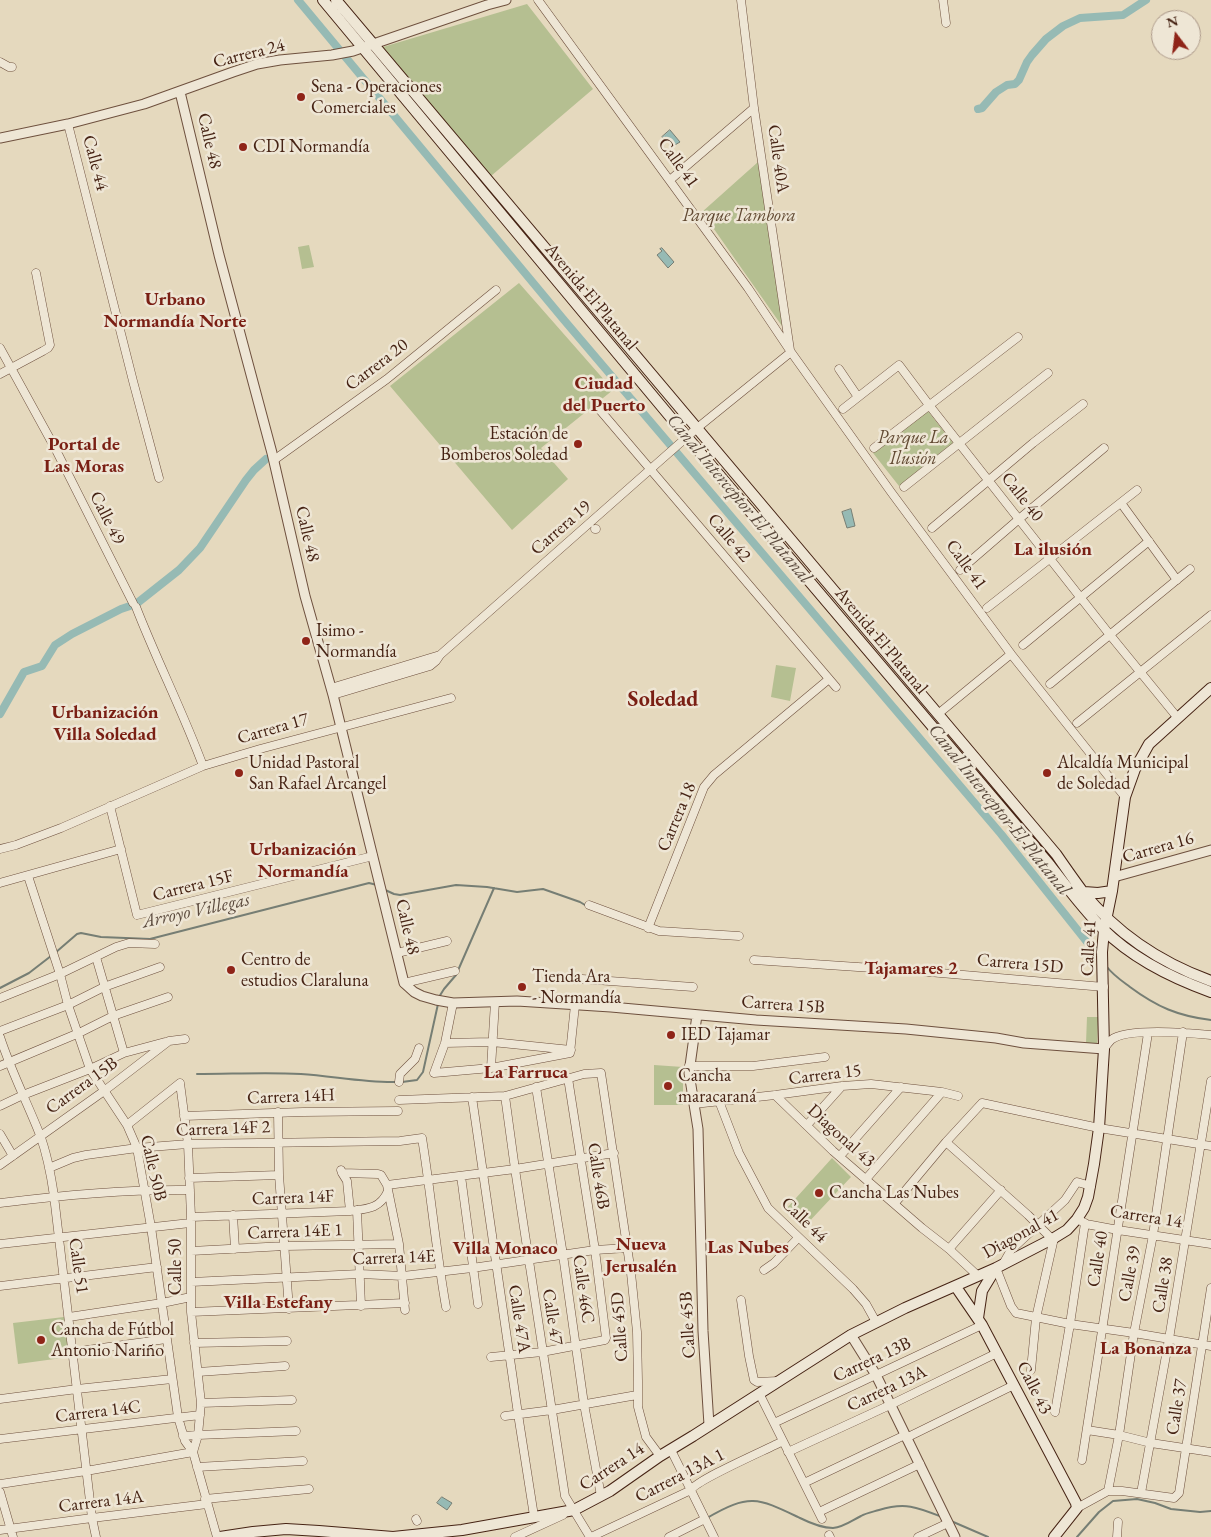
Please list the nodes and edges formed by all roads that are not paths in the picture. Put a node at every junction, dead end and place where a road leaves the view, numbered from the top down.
1 (323, 0) edge
2 (336, 0) edge
3 (506, 0) edge
4 (538, 0) edge
5 (741, 0) edge
6 (943, 0) edge
7 (946, 23) dead end
8 (363, 48) junction
9 (0, 62) edge
10 (12, 67) dead end
11 (180, 92) junction
12 (754, 108) junction
13 (68, 124) junction
14 (0, 138) edge
15 (670, 180) junction
16 (36, 273) dead end
17 (496, 290) dead end
18 (1018, 337) dead end
19 (0, 348) edge
20 (791, 352) junction
21 (11, 368) junction
22 (839, 369) dead end
23 (1048, 373) dead end
24 (0, 374) edge
25 (858, 397) junction
26 (1083, 404) dead end
27 (929, 405) junction
28 (599, 409) dead end
29 (843, 409) dead end
30 (696, 429) junction
31 (685, 439) junction
32 (959, 443) junction
33 (874, 448) dead end
34 (1104, 448) dead end
35 (273, 458) junction
36 (651, 469) junction
37 (158, 478) dead end
38 (990, 481) junction
39 (904, 487) dead end
40 (1137, 490) dead end
41 (1121, 503) junction
42 (1019, 518) junction
43 (932, 528) dead end
44 (1148, 541) junction
45 (1050, 558) junction
46 (1190, 569) dead end
47 (960, 570) dead end
48 (1177, 580) junction
49 (1080, 597) junction
50 (987, 608) dead end
51 (1211, 615) edge
52 (1110, 636) junction
53 (1023, 645) dead end
54 (1011, 654) junction
55 (1140, 672) junction
56 (829, 679) junction
57 (1050, 684) dead end
58 (836, 687) dead end
59 (1211, 688) edge
60 (332, 692) junction
61 (451, 698) dead end
62 (938, 714) junction
63 (1177, 717) junction
64 (1077, 723) dead end
65 (341, 727) junction
66 (203, 766) junction
67 (1125, 797) junction
68 (110, 806) junction
69 (0, 849) edge
70 (121, 850) junction
71 (1211, 850) edge
72 (373, 856) junction
73 (28, 876) junction
74 (1114, 877) junction
75 (0, 883) edge
76 (1112, 891) junction
77 (1084, 892) junction
78 (589, 905) dead end
79 (1106, 917) junction
80 (648, 928) junction
81 (1104, 930) junction
82 (739, 936) dead end
83 (447, 941) dead end
84 (155, 944) dead end
85 (397, 953) junction
86 (96, 957) junction
87 (754, 960) dead end
88 (160, 966) dead end
89 (454, 971) dead end
90 (60, 974) junction
91 (582, 978) dead end
92 (1211, 981) edge
93 (404, 983) junction
94 (1104, 986) junction
95 (104, 987) junction
96 (693, 987) dead end
97 (1211, 992) edge
98 (168, 997) dead end
99 (0, 998) edge
100 (495, 1002) junction
101 (453, 1003) junction
102 (68, 1005) junction
103 (575, 1005) junction
104 (697, 1015) junction
105 (113, 1016) junction
106 (0, 1031) edge
107 (1183, 1032) junction
108 (79, 1033) junction
109 (1148, 1033) junction
110 (1211, 1035) edge
111 (0, 1037) edge
112 (186, 1039) dead end
113 (169, 1041) junction
114 (492, 1042) junction
115 (445, 1043) junction
116 (419, 1048) dead end
117 (1104, 1049) junction
118 (570, 1052) junction
119 (124, 1053) junction
120 (825, 1057) dead end
121 (8, 1062) junction
122 (0, 1066) edge
123 (689, 1066) junction
124 (491, 1068) junction
125 (90, 1069) junction
126 (568, 1078) junction
127 (1211, 1081) edge
128 (399, 1082) dead end
129 (842, 1086) junction
130 (536, 1087) junction
131 (901, 1087) junction
132 (104, 1092) junction
133 (942, 1092) junction
134 (23, 1095) junction
135 (505, 1096) junction
136 (775, 1096) junction
137 (958, 1096) dead end
138 (472, 1097) junction
139 (399, 1100) dead end
140 (719, 1101) junction
141 (694, 1104) junction
142 (0, 1106) edge
143 (398, 1111) dead end
144 (278, 1112) junction
145 (184, 1116) junction
146 (126, 1125) junction
147 (807, 1125) junction
148 (1099, 1128) junction
149 (1133, 1132) junction
150 (0, 1134) edge
151 (41, 1137) junction
152 (1167, 1138) junction
153 (946, 1142) junction
154 (278, 1143) junction
155 (188, 1144) junction
156 (1201, 1144) junction
157 (1211, 1146) edge
158 (137, 1148) junction
159 (614, 1153) junction
160 (13, 1156) junction
161 (840, 1156) junction
162 (580, 1158) junction
163 (549, 1162) junction
164 (0, 1165) edge
165 (49, 1168) junction
166 (514, 1169) junction
167 (483, 1172) junction
168 (279, 1175) junction
169 (461, 1176) junction
170 (189, 1178) junction
171 (866, 1179) junction
172 (429, 1180) junction
173 (1091, 1186) junction
174 (388, 1188) junction
175 (144, 1190) junction
176 (190, 1190) junction
177 (1001, 1190) junction
178 (54, 1196) junction
179 (0, 1203) edge
180 (894, 1203) junction
181 (353, 1211) junction
182 (282, 1214) junction
183 (233, 1215) junction
184 (191, 1220) junction
185 (1081, 1221) junction
186 (1038, 1225) junction
187 (151, 1227) junction
188 (1118, 1230) junction
189 (1152, 1235) junction
190 (59, 1238) junction
191 (798, 1238) junction
192 (1053, 1239) junction
193 (1186, 1239) junction
194 (0, 1244) edge
195 (359, 1244) junction
196 (400, 1244) junction
197 (1211, 1244) edge
198 (285, 1246) junction
199 (627, 1248) junction
200 (235, 1249) junction
201 (949, 1249) junction
202 (595, 1250) junction
203 (191, 1251) junction
204 (563, 1255) junction
205 (528, 1259) junction
206 (496, 1264) junction
207 (1000, 1266) junction
208 (157, 1267) junction
209 (472, 1268) junction
210 (764, 1270) dead end
211 (440, 1272) junction
212 (360, 1274) junction
213 (403, 1276) junction
214 (978, 1276) junction
215 (63, 1278) junction
216 (287, 1278) junction
217 (192, 1282) junction
218 (0, 1286) edge
219 (956, 1287) junction
220 (1211, 1288) edge
221 (191, 1297) junction
222 (741, 1300) dead end
223 (162, 1303) junction
224 (478, 1304) dead end
225 (361, 1306) junction
226 (446, 1306) dead end
227 (289, 1309) junction
228 (191, 1312) junction
229 (69, 1316) junction
230 (1036, 1318) junction
231 (980, 1321) junction
232 (876, 1322) junction
233 (1070, 1324) junction
234 (1103, 1328) junction
235 (1134, 1333) junction
236 (851, 1335) junction
237 (166, 1339) junction
238 (1169, 1339) junction
239 (286, 1341) dead end
240 (194, 1343) junction
241 (576, 1345) junction
242 (1202, 1345) junction
243 (1211, 1346) edge
244 (73, 1352) junction
245 (542, 1352) junction
246 (997, 1353) junction
247 (510, 1354) junction
248 (491, 1357) dead end
249 (285, 1366) dead end
250 (1031, 1370) dead end
251 (198, 1372) junction
252 (876, 1375) junction
253 (172, 1379) junction
254 (780, 1381) junction
255 (1014, 1385) junction
256 (77, 1389) junction
257 (760, 1393) junction
258 (637, 1395) junction
259 (0, 1399) edge
260 (292, 1400) dead end
261 (201, 1403) junction
262 (584, 1404) junction
263 (890, 1405) junction
264 (552, 1410) junction
265 (1054, 1412) dead end
266 (518, 1414) junction
267 (200, 1415) junction
268 (505, 1416) dead end
269 (178, 1417) junction
270 (774, 1423) junction
271 (709, 1425) junction
272 (82, 1429) junction
273 (1087, 1430) junction
274 (296, 1431) dead end
275 (198, 1435) junction
276 (1118, 1435) junction
277 (183, 1436) junction
278 (905, 1436) junction
279 (0, 1439) edge
280 (782, 1441) junction
281 (1151, 1443) junction
282 (1186, 1448) junction
283 (671, 1450) junction
284 (193, 1452) junction
285 (788, 1452) junction
286 (1211, 1452) edge
287 (660, 1456) junction
288 (1082, 1460) dead end
289 (303, 1461) dead end
290 (920, 1464) junction
291 (197, 1467) junction
292 (86, 1471) junction
293 (804, 1483) junction
294 (0, 1484) edge
295 (309, 1489) dead end
296 (691, 1490) junction
297 (1108, 1491) junction
298 (0, 1492) edge
299 (1141, 1493) junction
300 (602, 1496) junction
301 (206, 1501) junction
302 (1077, 1508) junction
303 (574, 1510) junction
304 (534, 1516) junction
305 (92, 1518) junction
306 (705, 1519) junction
307 (1118, 1522) dead end
308 (948, 1523) junction
309 (10, 1529) junction
310 (0, 1530) edge
311 (464, 1533) edge
312 (254, 1534) edge
313 (343, 1535) edge
314 (13, 1537) edge
315 (96, 1537) edge
316 (218, 1537) edge
317 (515, 1537) edge
318 (590, 1537) edge
319 (669, 1537) edge
320 (714, 1537) edge
321 (918, 1537) edge
322 (955, 1537) edge
323 (1054, 1537) edge
324 (1117, 1537) edge

1 - 8 main road, Avenida El Platanal
2 - 8 main road, Avenida El Platanal
3 - 8 street, Carrera 24
4 - 15 street, Calle 41
5 - 12 street, Calle 40A
6 - 7 street
8 - 11 street, Carrera 24
8 - 30 main road, Avenida El Platanal
8 - 31 main road, Avenida El Platanal
9 - 10 street
11 - 13 street, Carrera 24
11 - 35 street, Calle 48
12 - 15 street
12 - 20 street, Calle 40A
13 - 14 street, Carrera 24
13 - 37 street, Calle 44
15 - 20 street, Calle 41
16 - 21 street
17 - 35 street, Carrera 20
18 - 27 street
19 - 21 street, Calle 49
20 - 30 street, Carrera 19
20 - 54 street, Calle 41
21 - 24 street
21 - 66 street, Calle 49
22 - 25 street
23 - 32 street
25 - 27 street, Calle 40
25 - 29 street
26 - 38 street
27 - 32 street, Calle 40
27 - 33 street
28 - 36 street, Calle 42
30 - 31 street, Carrera 19
30 - 62 main road, Avenida El Platanal
31 - 36 street, Carrera 19
31 - 81 main road, Avenida El Platanal
32 - 38 street, Calle 40
32 - 39 street
34 - 42 street
35 - 60 street, Calle 48
36 - 56 street, Calle 42
36 - 60 street, Carrera 19
38 - 42 street, Calle 40
38 - 43 street
40 - 41 street
41 - 44 street
41 - 45 street
42 - 45 street, Calle 40
42 - 47 street
44 - 48 street
44 - 49 street
45 - 49 street, Calle 40
45 - 50 street
46 - 48 street
48 - 52 street
49 - 52 street, Calle 40
49 - 53 street
51 - 55 street
52 - 55 street, Calle 40
52 - 57 street
54 - 62 street
54 - 67 street, Calle 41
55 - 63 street, Calle 40
55 - 64 street
56 - 58 street, Calle 42
56 - 80 street, Carrera 18
59 - 63 main road
60 - 65 street, Calle 48
61 - 65 street, Carrera 17
62 - 77 main road, Avenida El Platanal
63 - 67 main road
65 - 66 street, Carrera 17
65 - 72 street, Calle 48
66 - 68 street, Carrera 17
67 - 74 main road, Calle 41
68 - 69 street, Carrera 17
68 - 70 street
70 - 72 street, Carrera 15F
70 - 73 street
71 - 74 street, Carrera 16
72 - 85 street, Calle 48
73 - 75 street
73 - 90 street, Calle 50B
74 - 76 main road, Calle 41
76 - 77 main road
76 - 79 main road, Calle 41
77 - 79 main road, Avenida El Platanal
78 - 80 street
79 - 81 main road, Calle 41
79 - 92 main road, Avenida El Platanal
80 - 82 street
81 - 94 main road, Calle 41
81 - 97 main road, Avenida El Platanal
83 - 85 street
84 - 86 street
85 - 93 street, Calle 48
86 - 90 street
86 - 95 street
87 - 94 street, Carrera 15D
88 - 95 street
89 - 93 street
90 - 99 street
90 - 102 street, Calle 50B
91 - 96 street
93 - 101 street, Carrera 15B
94 - 117 main road, Calle 41
95 - 102 street
95 - 105 street
98 - 105 street
100 - 101 street, Carrera 15B
100 - 103 street, Carrera 15B
100 - 114 street
101 - 115 street
102 - 106 street
102 - 108 street, Calle 50B
103 - 104 street, Carrera 15B
103 - 118 street
104 - 117 street, Carrera 15B
104 - 123 street, Calle 45B
105 - 108 street
105 - 119 street
107 - 109 street
107 - 110 street
107 - 152 street, Calle 39
108 - 121 street
108 - 125 street, Calle 50B
109 - 117 street
109 - 149 street, Calle 40
111 - 121 street, Calle 51
112 - 113 street
113 - 119 street
113 - 132 street, Carrera 15B
114 - 115 street
114 - 118 street
114 - 124 street
115 - 124 street
116 - 128 street
117 - 148 main road, Calle 41
118 - 124 street
119 - 125 street
120 - 123 street
121 - 122 street
121 - 134 street, Calle 51
123 - 141 street, Calle 45B
125 - 132 street, Calle 50B
125 - 134 street
126 - 130 street
126 - 159 street, Calle 45D
126 - 162 street, Calle 46B
127 - 156 street, Calle 38
129 - 131 street, Carrera 15
129 - 136 street, Carrera 15
129 - 147 street
130 - 135 street
130 - 163 street, Calle 46C
131 - 133 street, Carrera 15
131 - 161 street
132 - 146 street, Calle 50B
132 - 151 street, Carrera 15B
133 - 137 street, Carrera 15
133 - 171 street
134 - 142 street
134 - 151 street, Calle 51
135 - 138 street
135 - 166 street, Calle 47
136 - 140 street, Carrera 15
136 - 147 street, Diagonal 43
138 - 139 street
138 - 167 street, Calle 47A
140 - 141 street, Carrera 15
140 - 191 street, Calle 44
141 - 271 street, Calle 45B
143 - 144 street, Carrera 14H
144 - 145 street, Carrera 14H
144 - 154 street
145 - 146 street, Calle 50
145 - 155 street, Calle 50
146 - 158 street, Calle 50B
147 - 161 street, Diagonal 43
148 - 149 street
148 - 153 street
148 - 173 main road, Calle 41
149 - 152 street
149 - 188 street, Calle 40
150 - 160 street
151 - 160 street, Carrera 15B
151 - 165 street, Calle 51
152 - 156 street
152 - 189 street, Calle 39
153 - 177 street
153 - 180 street
154 - 155 street, Carrera 14F 2
154 - 168 street
154 - 172 street, Carrera 14F 2
155 - 158 street, Carrera 14F 2
155 - 170 street, Calle 50
156 - 157 street
156 - 193 street, Calle 38
158 - 165 street, Carrera 14F 2
158 - 175 street, Calle 50B
159 - 162 street
159 - 199 street, Calle 45D
160 - 164 street, Carrera 15B
161 - 171 street, Diagonal 43
162 - 163 street
162 - 202 street, Calle 46B
163 - 166 street
163 - 204 street, Calle 46C
165 - 178 street, Calle 51
166 - 167 street
166 - 205 street, Calle 47
167 - 169 street
167 - 206 street, Calle 47A
168 - 170 street
168 - 182 street
169 - 172 street
169 - 209 street
170 - 176 street, Calle 50
171 - 180 street, Diagonal 43
172 - 174 street
172 - 211 street
173 - 185 main road, Calle 41
173 - 186 street
174 - 181 street, Carrera 14F
174 - 181 street
174 - 196 street
175 - 176 street
175 - 178 street
175 - 187 street, Calle 50B
176 - 184 street, Calle 50
177 - 186 street
177 - 201 street
178 - 179 street
178 - 190 street, Calle 51
180 - 201 street, Diagonal 43
181 - 182 street, Carrera 14F
181 - 195 street
182 - 183 street, Carrera 14F
182 - 198 street
183 - 184 street, Carrera 14F
183 - 200 street
184 - 187 street, Carrera 14F
184 - 203 street, Calle 50
185 - 188 street, Carrera 14
185 - 192 main road, Diagonal 41
185 - 233 street, Calle 41
186 - 192 street
186 - 207 street
187 - 190 street, Carrera 14F
187 - 208 street, Calle 50B
188 - 189 street, Carrera 14
188 - 234 street, Calle 40
189 - 193 street, Carrera 14
189 - 235 street, Calle 39
190 - 194 street, Carrera 14F
190 - 215 street, Calle 51
191 - 210 street
191 - 232 street, Calle 44
192 - 207 main road, Diagonal 41
192 - 230 street
193 - 197 street, Carrera 14
193 - 238 street, Calle 38
195 - 196 street, Carrera 14E 1
195 - 198 street, Carrera 14E 1
195 - 212 street
196 - 213 street
198 - 200 street, Carrera 14E 1
198 - 216 street
199 - 202 street, Carrera 14E
199 - 258 street, Calle 45D
200 - 203 street, Carrera 14E 1
201 - 214 street, Diagonal 43
202 - 204 street, Carrera 14E
202 - 241 street, Calle 46B
203 - 217 street, Calle 50
204 - 205 street, Carrera 14E
204 - 241 street, Calle 46C
205 - 206 street, Carrera 14E
205 - 245 street, Calle 47
206 - 209 street, Carrera 14E
206 - 247 street, Calle 47A
207 - 214 main road, Diagonal 41
207 - 230 street
207 - 231 main road
208 - 215 street
208 - 223 street, Calle 50B
209 - 211 street, Carrera 14E
209 - 224 street
211 - 213 street, Carrera 14E
211 - 226 street
212 - 213 street, Carrera 14E
212 - 216 street, Carrera 14E
212 - 225 street
213 - 225 street
214 - 219 main road, Carrera 14
215 - 218 street
215 - 229 street, Calle 51
216 - 217 street, Carrera 14E
216 - 227 street
217 - 221 street, Calle 50
219 - 231 main road, Calle 43
219 - 232 main road, Carrera 14
220 - 242 street, Calle 37
221 - 223 street
221 - 228 street, Calle 50
222 - 254 street
223 - 229 street
223 - 237 street, Calle 50B
225 - 227 street
227 - 228 street
228 - 240 street, Calle 50
229 - 244 street, Calle 51
230 - 233 street
230 - 250 street
231 - 246 main road, Calle 43
231 - 252 street, Carrera 13B
232 - 236 main road, Carrera 14
233 - 234 street
233 - 265 street, Calle 41
234 - 235 street
234 - 273 street, Calle 40
235 - 238 street
235 - 276 street, Calle 39
236 - 252 street
236 - 254 main road, Carrera 14
237 - 244 street
237 - 253 street, Calle 50B
238 - 242 street
238 - 281 street, Calle 38
239 - 240 street
240 - 251 street, Calle 50
241 - 245 street
241 - 262 street, Calle 46C
242 - 243 street
242 - 282 street, Calle 37
244 - 256 street, Calle 51
245 - 247 street
245 - 264 street, Calle 47
246 - 255 main road, Calle 43
246 - 263 street, Carrera 13A
247 - 248 street
247 - 266 street, Calle 47A
249 - 251 street
251 - 261 street, Calle 50
252 - 263 street
252 - 270 street, Carrera 13B
253 - 256 street
253 - 269 street, Calle 50B
254 - 257 main road, Carrera 14
255 - 278 street
255 - 302 main road, Calle 43
256 - 259 street
256 - 272 street, Calle 51
257 - 270 street
257 - 271 main road, Carrera 14
258 - 262 street
258 - 287 street, Calle 45D
260 - 261 street
261 - 267 street, Calle 50
262 - 264 street
262 - 300 street, Calle 46C
263 - 278 street
263 - 285 street, Carrera 13A
264 - 266 street
264 - 303 street, Calle 47
266 - 268 street
266 - 304 street, Calle 47A
267 - 269 street, Carrera 14C
267 - 275 street, Calle 50
269 - 272 street, Carrera 14C
269 - 277 street, Calle 50B
270 - 280 street
271 - 283 main road, Carrera 14
272 - 279 street, Carrera 14C
272 - 292 street, Calle 51
273 - 276 street
273 - 288 street, Calle 40
274 - 275 street
275 - 277 street
275 - 284 street, Calle 50
276 - 281 street
276 - 297 street, Calle 39
277 - 284 street, Calle 50B
278 - 290 street
278 - 293 street
280 - 285 street
280 - 296 street, Carrera 13A 1
281 - 282 street
281 - 299 street, Calle 38
282 - 286 street
282 - 299 street, Calle 37
283 - 287 main road, Carrera 14
283 - 296 street
284 - 291 street
284 - 292 street
285 - 293 street
287 - 300 main road, Carrera 14
289 - 291 street
290 - 293 street
290 - 308 street
291 - 301 street
292 - 294 street
292 - 305 street, Calle 51
295 - 301 street, Carrera 14A
296 - 306 street
296 - 318 street, Carrera 13A 1
297 - 299 street
297 - 302 street
298 - 309 street
300 - 303 main road, Carrera 14
301 - 305 street, Carrera 14A
301 - 316 street
302 - 323 main road
303 - 304 main road, Carrera 14
303 - 317 street
303 - 318 street, Calle 47
304 - 311 main road, Carrera 14
305 - 309 street, Carrera 14A
305 - 315 street, Calle 51
306 - 319 street
306 - 320 street
307 - 324 street
308 - 321 street
308 - 322 street
309 - 310 street, Carrera 14A
309 - 314 street
311 - 313 main road, Carrera 14
312 - 313 main road, Carrera 14
312 - 316 main road, Carrera 14

